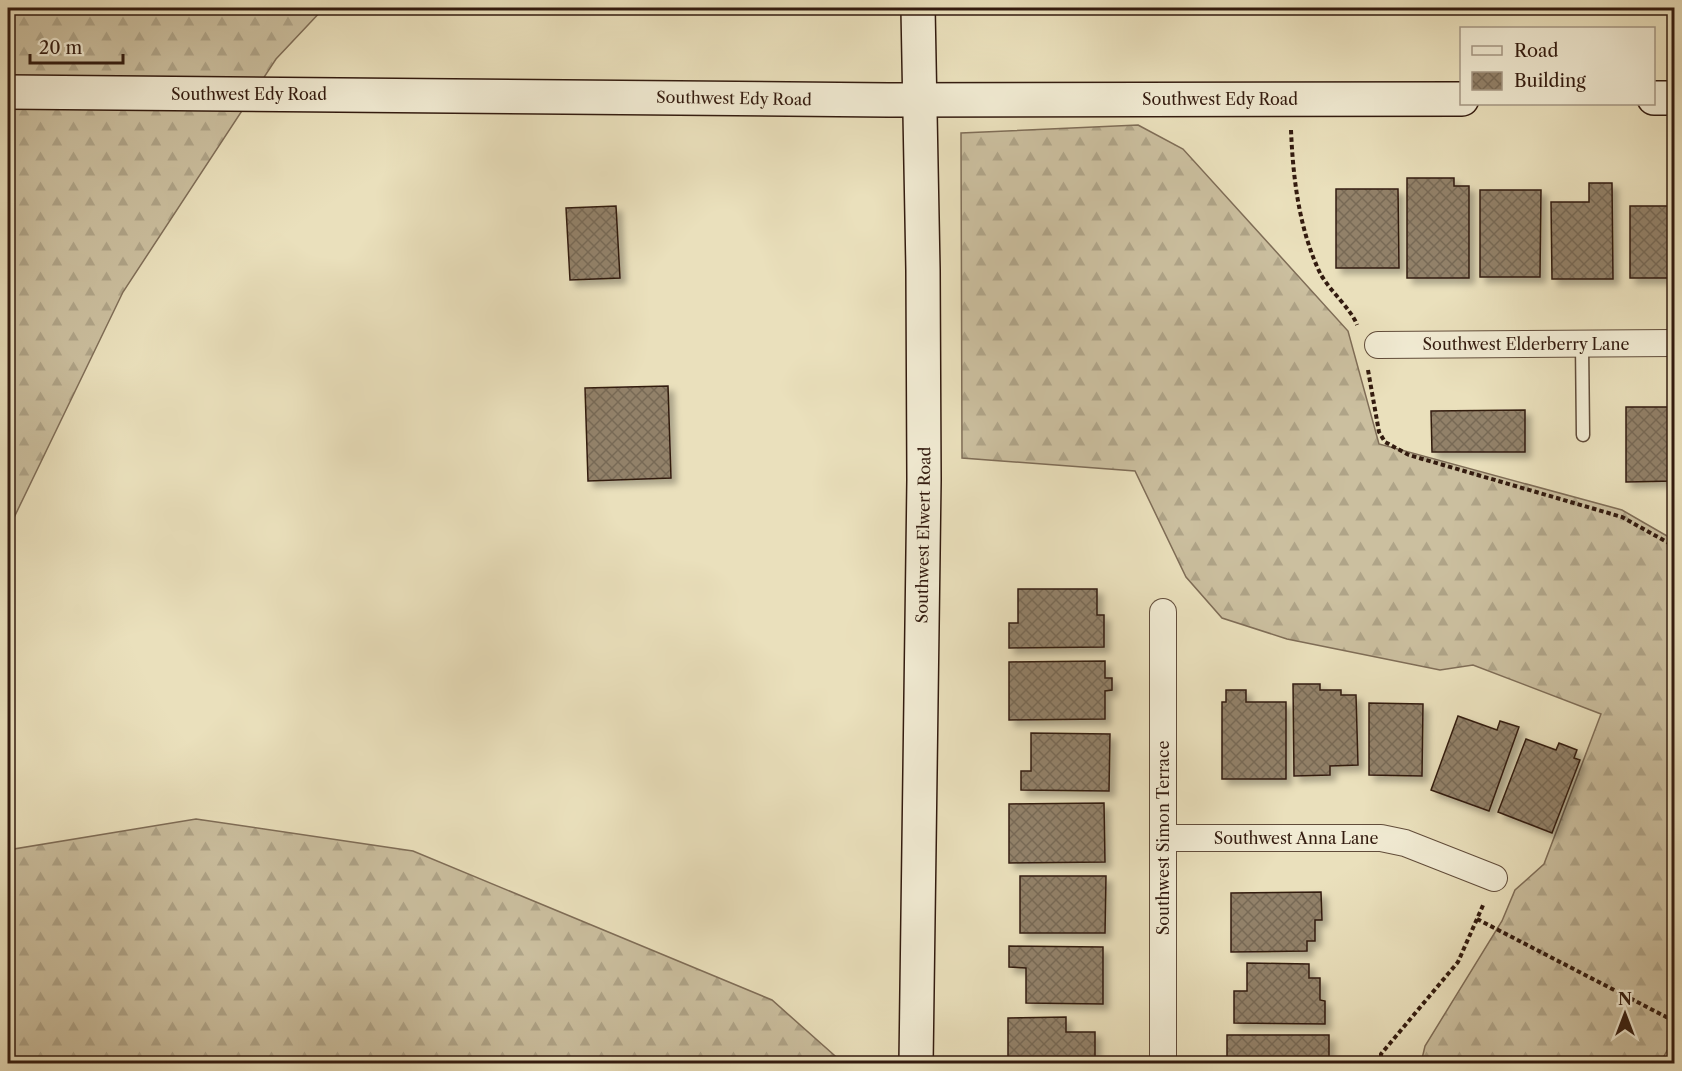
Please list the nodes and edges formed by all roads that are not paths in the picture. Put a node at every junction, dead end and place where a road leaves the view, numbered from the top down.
1 (918, 8) edge
2 (8, 92) edge
3 (1655, 98) edge
4 (1674, 98) edge
5 (1460, 99) edge
6 (920, 100) junction
7 (1582, 343) junction
8 (1674, 343) edge
9 (1378, 345) dead end
10 (1583, 435) dead end
11 (1163, 612) dead end
12 (1163, 838) junction
13 (1494, 878) road end
14 (916, 1064) edge
15 (1163, 1064) edge

1 - 6 main road, Southwest Elwert Road
2 - 6 main road, Southwest Edy Road
3 - 4 main road
5 - 6 main road, Southwest Edy Road
6 - 14 main road, Southwest Elwert Road
7 - 8 street, Southwest Elderberry Lane
7 - 9 street, Southwest Elderberry Lane
7 - 10 lane
11 - 12 street, Southwest Simon Terrace
12 - 13 street, Southwest Anna Lane
12 - 15 street, Southwest Simon Terrace

